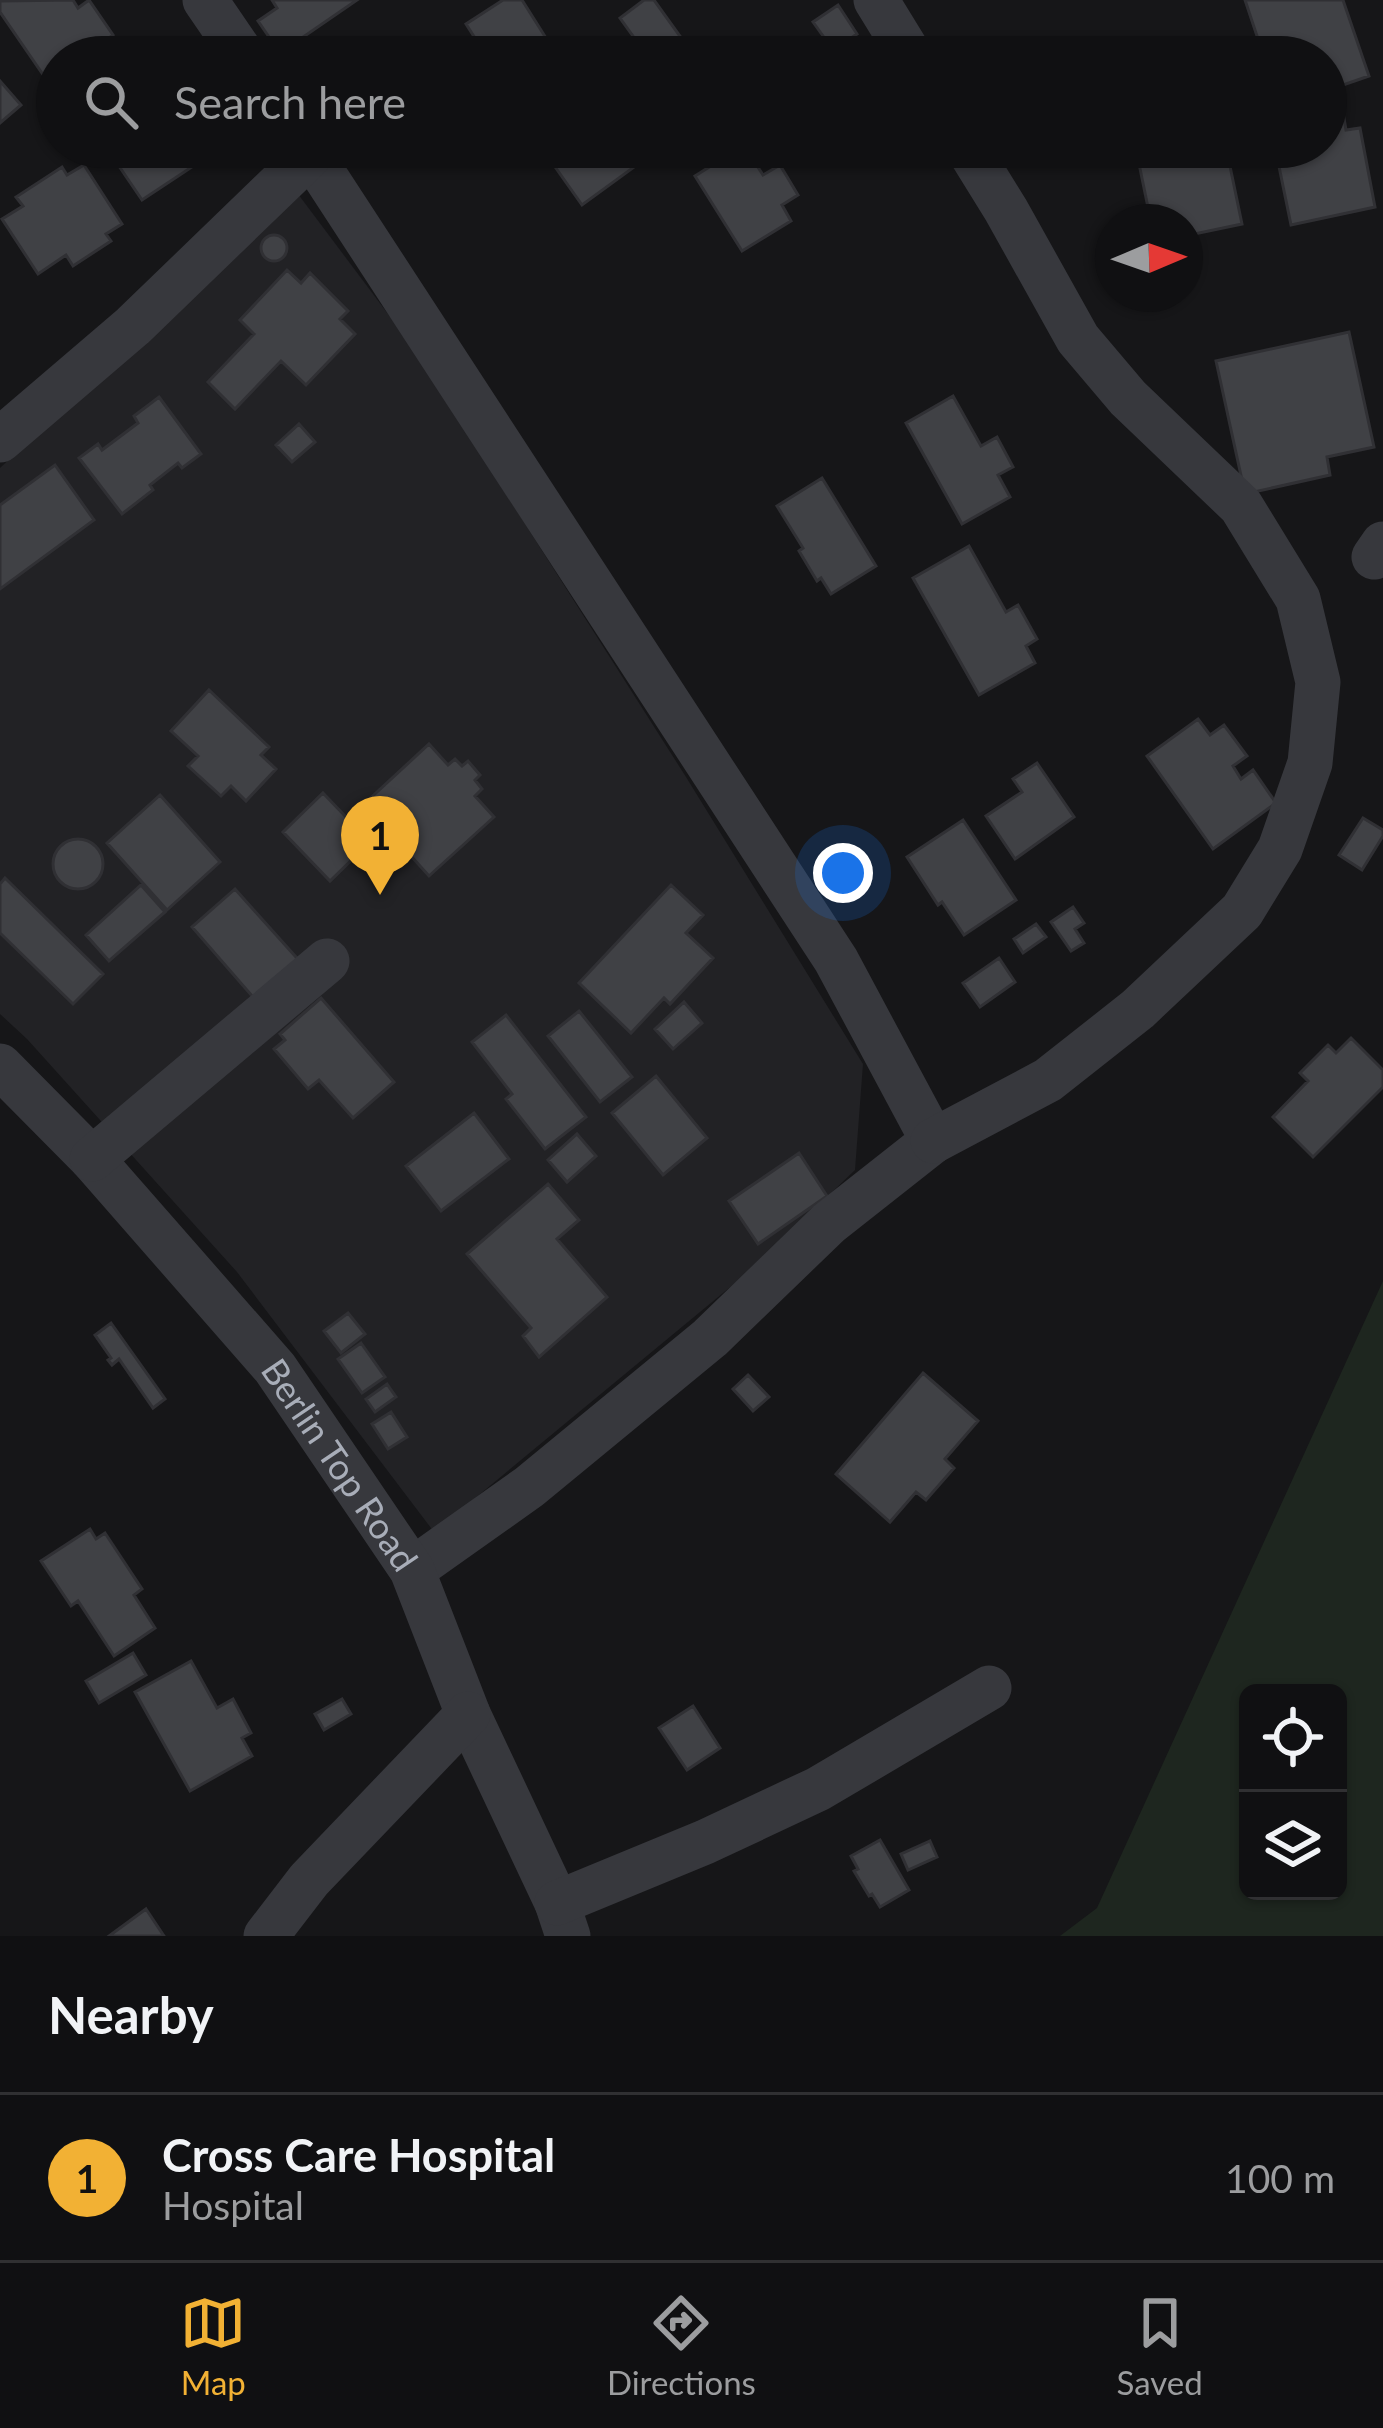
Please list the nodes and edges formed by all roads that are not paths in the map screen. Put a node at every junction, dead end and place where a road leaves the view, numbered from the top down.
1 (206, 0) edge
2 (876, 0) edge
3 (230, 36) edge
4 (898, 36) edge
5 (291, 168) edge
6 (319, 168) edge
7 (980, 168) edge
8 (0, 440) edge
9 (327, 961) dead end
10 (0, 1066) edge
11 (933, 1142) junction
12 (92, 1159) junction
13 (412, 1570) junction
14 (989, 1688) dead end
15 (468, 1714) junction
16 (562, 1919) edge
17 (266, 1936) edge

1 - 3 street
2 - 4 street
5 - 8 street
6 - 11 street
7 - 11 street
9 - 12 street
10 - 12 street, Berlin Top Road
11 - 13 street
12 - 13 street, Berlin Top Road
13 - 15 street, Berlin Top Road
14 - 16 street
15 - 16 street, Berlin Top Road
15 - 17 street

